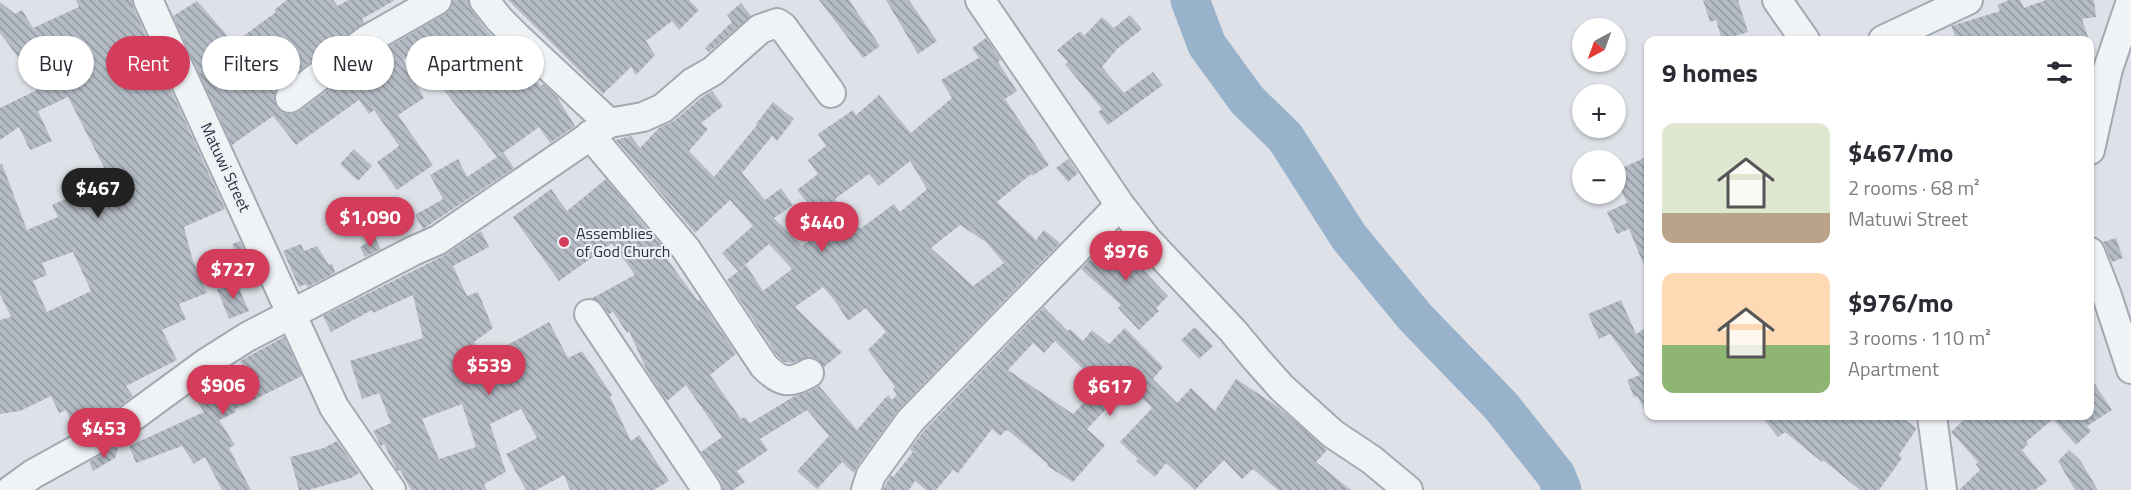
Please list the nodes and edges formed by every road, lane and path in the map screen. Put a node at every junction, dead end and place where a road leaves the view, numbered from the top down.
1 (148, 0) edge
2 (437, 0) edge
3 (484, 0) edge
4 (980, 0) edge
5 (1777, 0) edge
6 (1968, 0) edge
7 (2131, 1) edge
8 (1802, 36) edge
9 (1892, 36) edge
10 (831, 93) dead end
11 (290, 98) dead end
12 (600, 129) junction
13 (2094, 132) edge
14 (1119, 205) junction
15 (2094, 262) edge
16 (291, 314) junction
17 (589, 314) dead end
18 (2131, 369) edge
19 (809, 373) dead end
20 (1933, 420) edge
21 (11, 490) edge
22 (391, 490) edge
23 (707, 490) edge
24 (866, 490) edge
25 (1408, 490) edge
26 (1942, 490) edge

1 - 16 street, Matuwi Street
2 - 11 street
3 - 12 street
4 - 14 street
5 - 8 street
6 - 9 street
7 - 13 street
10 - 12 street
12 - 16 street
12 - 19 street
14 - 24 street
14 - 25 street
15 - 18 street
16 - 21 street
16 - 22 street, Matuwi Street
17 - 23 street
20 - 26 street

